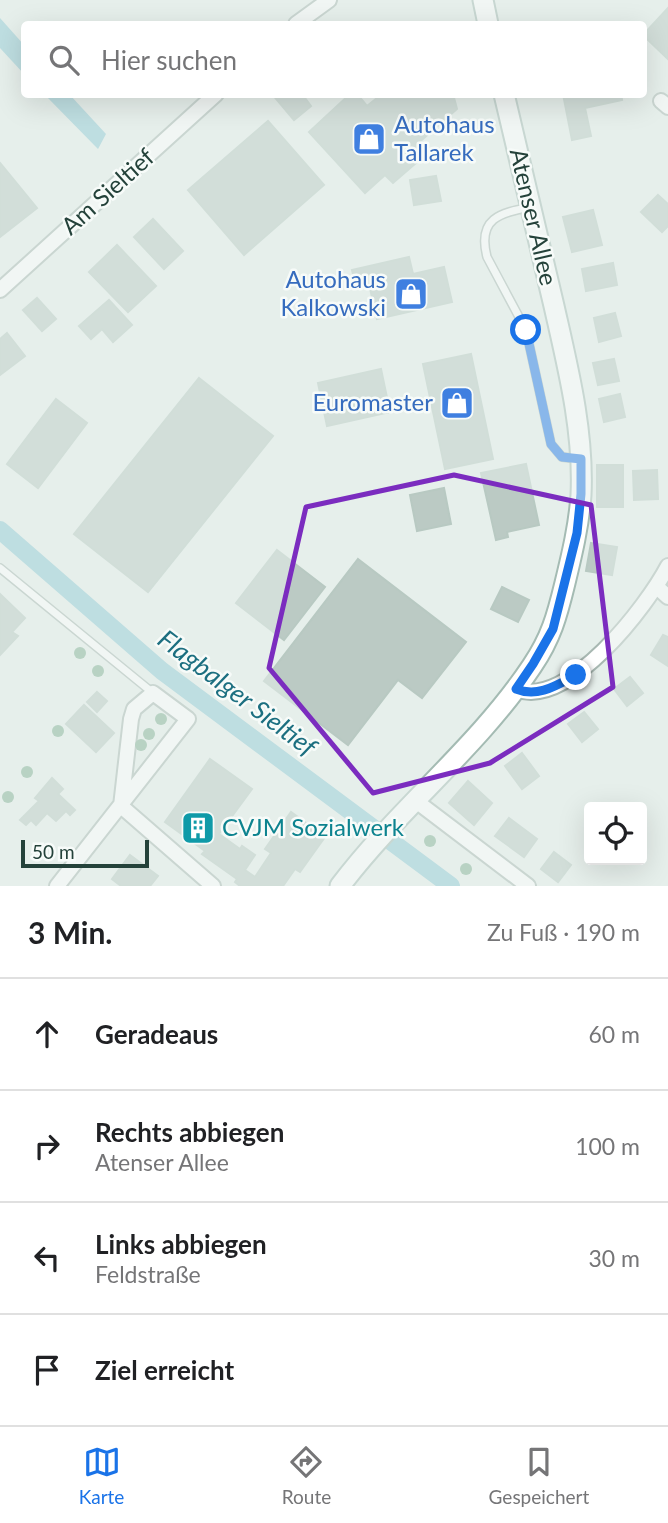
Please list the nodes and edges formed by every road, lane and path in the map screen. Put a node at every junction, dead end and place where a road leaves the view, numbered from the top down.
1 (329, 0) edge
2 (483, 0) edge
3 (300, 21) edge
4 (487, 21) edge
5 (212, 98) edge
6 (505, 98) edge
7 (531, 207) junction
8 (0, 290) edge
9 (581, 459) junction
10 (668, 566) edge
11 (0, 568) edge
12 (662, 592) edge
13 (516, 689) junction
14 (153, 692) junction
15 (416, 801) junction
16 (121, 806) junction
17 (57, 886) edge
18 (213, 886) edge
19 (340, 886) edge
20 (528, 886) edge

1 - 3 street
2 - 4 street
5 - 8 street, Am Sieltief
6 - 7 street, Atenser Allee
7 - 9 street, Atenser Allee
7 - 9 lane
9 - 13 street, Atenser Allee
10 - 12 street
11 - 14 lane
12 - 13 street
13 - 15 street, Atenser Allee
14 - 16 street
14 - 16 street
15 - 19 street, Atenser Allee
15 - 20 street
16 - 17 street
16 - 18 street

